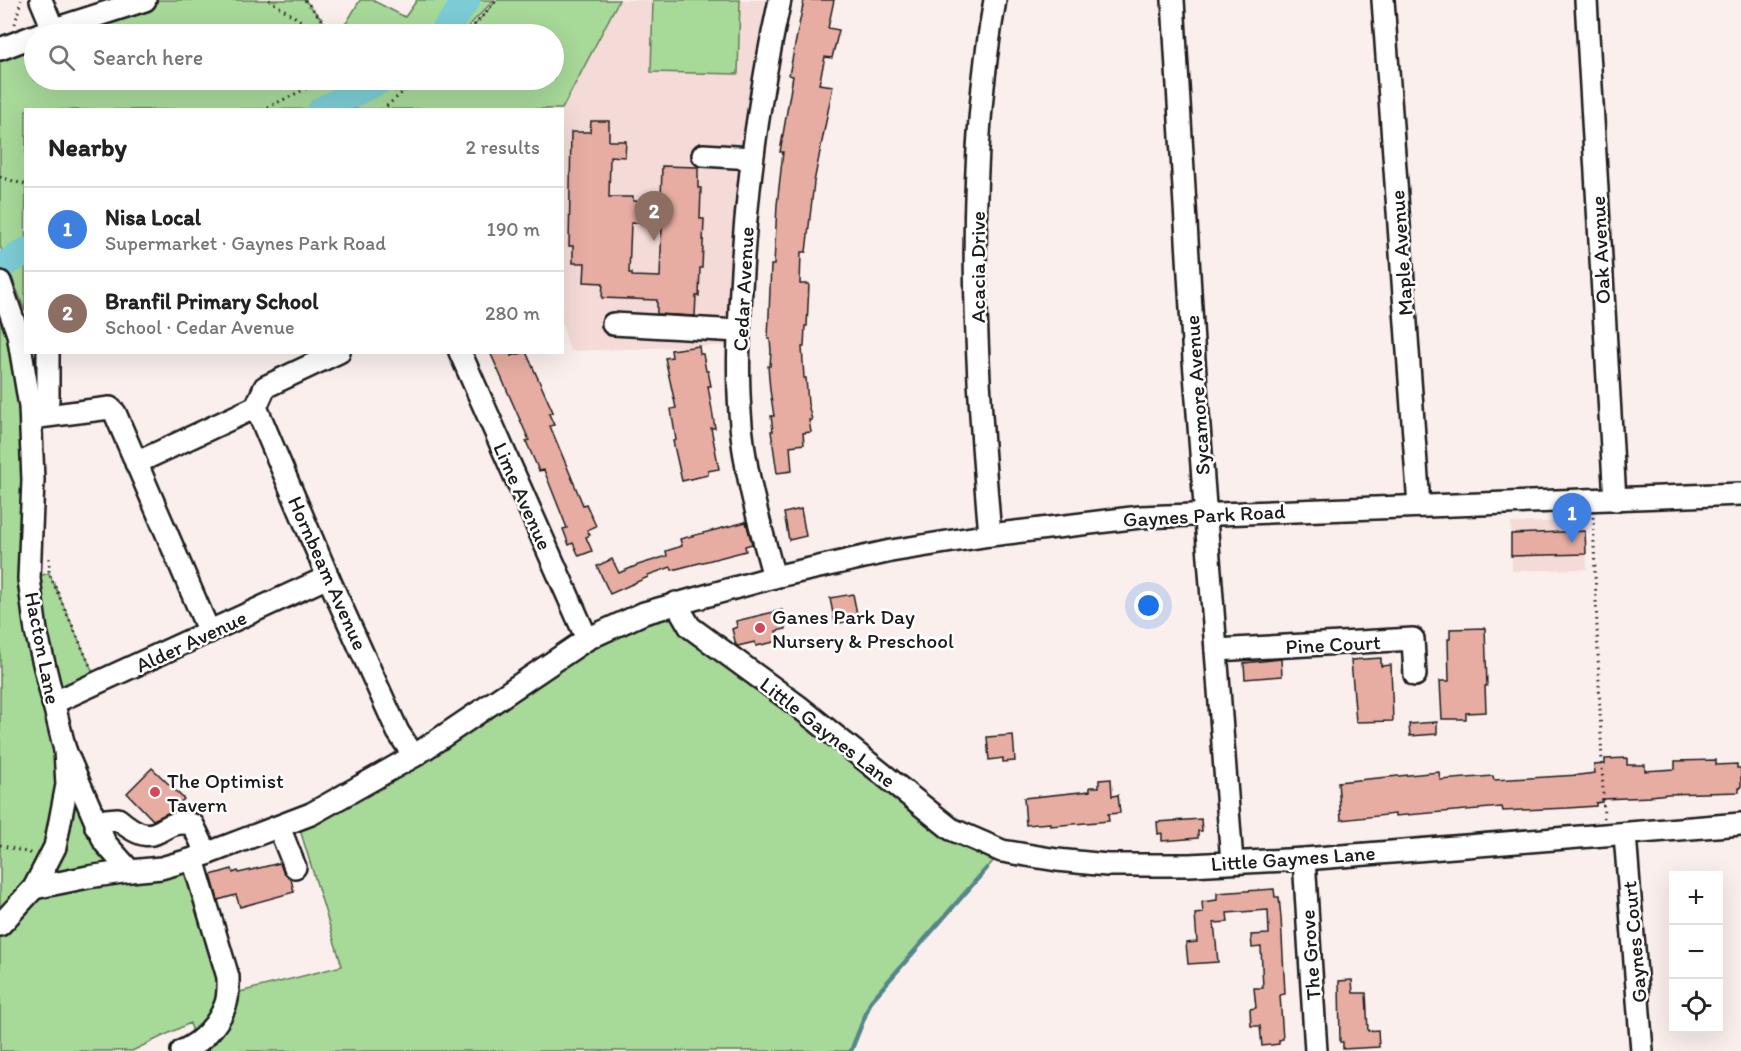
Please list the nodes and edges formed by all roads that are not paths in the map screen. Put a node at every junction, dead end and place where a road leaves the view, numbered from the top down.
1 (41, 0) edge
2 (145, 0) edge
3 (780, 0) edge
4 (995, 0) edge
5 (1173, 0) edge
6 (1383, 0) edge
7 (1586, 0) edge
8 (33, 24) edge
9 (72, 24) edge
10 (703, 155) dead end
11 (752, 158) junction
12 (3, 288) edge
13 (613, 324) dead end
14 (739, 331) junction
15 (48, 354) edge
16 (335, 354) edge
17 (461, 354) edge
18 (256, 407) junction
19 (30, 412) junction
20 (136, 463) junction
21 (1741, 494) edge
22 (1605, 500) junction
23 (1419, 506) junction
24 (1206, 514) junction
25 (990, 535) junction
26 (328, 577) junction
27 (774, 577) junction
28 (676, 603) junction
29 (209, 632) junction
30 (587, 639) junction
31 (1216, 650) junction
32 (1415, 675) dead end
33 (53, 703) junction
34 (65, 750) junction
35 (414, 756) junction
36 (1741, 824) edge
37 (96, 827) junction
38 (279, 827) junction
39 (1615, 835) junction
40 (200, 857) junction
41 (1304, 859) junction
42 (1232, 862) junction
43 (295, 867) dead end
44 (130, 871) junction
45 (34, 888) junction
46 (0, 925) edge
47 (182, 1051) edge
48 (1316, 1051) edge
49 (1642, 1051) edge

1 - 8 street
2 - 9 street
3 - 11 street, Cedar Avenue
4 - 25 street, Acacia Drive
5 - 24 street, Sycamore Avenue
6 - 23 street, Maple Avenue
7 - 22 street, Oak Avenue
10 - 11 street
11 - 14 street, Cedar Avenue
12 - 19 street, Hacton Lane
13 - 14 street
14 - 27 street, Cedar Avenue
15 - 19 street
16 - 18 street
17 - 30 street, Lime Avenue
18 - 20 street
18 - 26 street, Hornbeam Avenue
19 - 20 street
19 - 33 street, Hacton Lane
20 - 29 street
21 - 22 street, Gaynes Park Road
22 - 23 street, Gaynes Park Road
23 - 24 street, Gaynes Park Road
24 - 25 street, Gaynes Park Road
24 - 31 street, Sycamore Avenue
25 - 27 street, Gaynes Park Road
26 - 29 street, Alder Avenue
26 - 35 street, Hornbeam Avenue
27 - 28 street, Gaynes Park Road
28 - 30 street
28 - 42 street, Little Gaynes Lane
29 - 33 street, Alder Avenue
30 - 35 street
31 - 32 street, Pine Court
31 - 42 street, Sycamore Avenue
33 - 34 street, Hacton Lane
34 - 37 street
34 - 45 street, Hacton Lane
35 - 38 street
36 - 39 street, Little Gaynes Lane
37 - 40 street
37 - 44 street
38 - 40 street
38 - 43 street
39 - 41 street, Little Gaynes Lane
39 - 49 street, Gaynes Court
40 - 44 street
40 - 47 street
41 - 42 street, Little Gaynes Lane
41 - 48 street, The Grove
44 - 45 street
45 - 46 street, Hacton Lane

